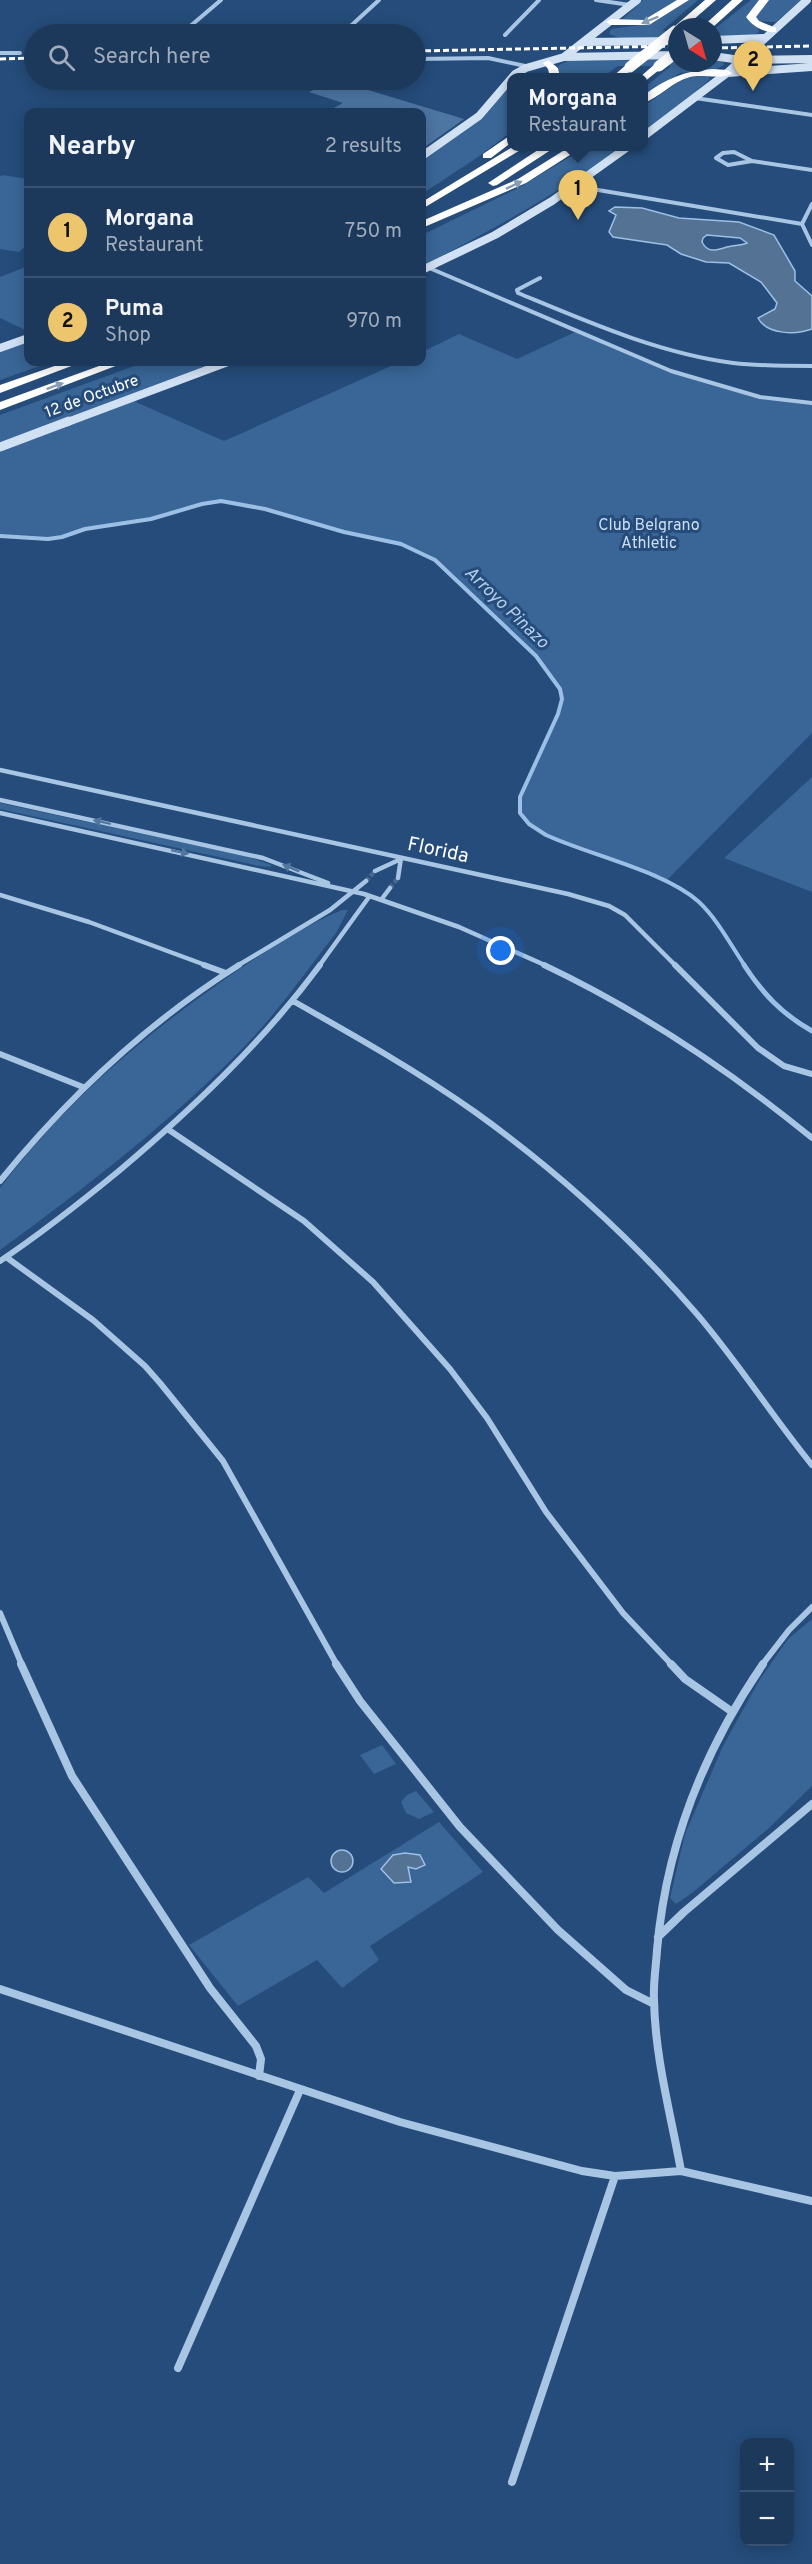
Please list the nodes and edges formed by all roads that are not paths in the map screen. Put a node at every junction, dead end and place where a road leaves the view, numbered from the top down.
1 (221, 0) edge
2 (379, 0) edge
3 (539, 0) edge
4 (596, 0) edge
5 (684, 0) edge
6 (711, 0) edge
7 (738, 0) edge
8 (764, 0) edge
9 (807, 0) edge
10 (634, 2) edge
11 (692, 18) edge
12 (717, 18) edge
13 (611, 22) junction
14 (193, 24) edge
15 (353, 24) edge
16 (599, 30) junction
17 (773, 30) junction
18 (668, 34) edge
19 (504, 35) dead end
20 (765, 38) junction
21 (668, 39) edge
22 (722, 40) edge
23 (584, 42) junction
24 (628, 42) junction
25 (0, 53) edge
26 (20, 53) dead end
27 (668, 54) edge
28 (564, 57) junction
29 (722, 57) edge
30 (426, 59) edge
31 (799, 59) junction
32 (812, 59) edge
33 (668, 60) edge
34 (740, 60) junction
35 (548, 63) junction
36 (531, 67) junction
37 (812, 67) edge
38 (803, 68) junction
39 (520, 73) edge
40 (554, 73) edge
41 (623, 73) edge
42 (727, 73) junction
43 (648, 75) edge
44 (507, 82) edge
45 (648, 97) edge
46 (695, 98) junction
47 (812, 115) edge
48 (648, 133) edge
49 (507, 141) edge
50 (515, 151) edge
51 (545, 151) edge
52 (572, 151) edge
53 (623, 151) edge
54 (426, 153) edge
55 (752, 161) junction
56 (812, 170) edge
57 (574, 186) junction
58 (426, 202) edge
59 (426, 203) edge
60 (812, 204) edge
61 (426, 223) edge
62 (426, 223) edge
63 (802, 224) junction
64 (812, 245) edge
65 (426, 268) edge
66 (426, 270) edge
67 (540, 278) dead end
68 (24, 339) edge
69 (0, 348) edge
70 (65, 366) edge
71 (109, 366) edge
72 (217, 366) edge
73 (812, 366) edge
74 (0, 389) edge
75 (812, 403) edge
76 (0, 406) edge
77 (0, 447) edge
78 (0, 770) edge
79 (0, 800) edge
80 (0, 813) edge
81 (401, 858) junction
82 (375, 871) tunnel mouth
83 (398, 878) tunnel mouth
84 (366, 881) tunnel mouth
85 (390, 888) tunnel mouth
86 (345, 890) junction
87 (355, 893) junction
88 (0, 895) edge
89 (369, 897) junction
90 (381, 900) junction
91 (226, 973) junction
92 (293, 1001) junction
93 (0, 1054) edge
94 (812, 1074) edge
95 (83, 1087) junction
96 (170, 1130) junction
97 (812, 1138) edge
98 (0, 1181) edge
99 (3, 1259) edge
100 (812, 1465) edge
101 (812, 1607) edge
102 (0, 1613) edge
103 (731, 1711) junction
104 (812, 1804) edge
105 (657, 1938) junction
106 (1, 1993) edge
107 (654, 2004) junction
108 (260, 2076) junction
109 (300, 2090) junction
110 (681, 2171) junction
111 (615, 2176) junction
112 (812, 2201) edge
113 (178, 2368) dead end
114 (512, 2482) dead end

1 - 14 street
2 - 15 street
3 - 19 street
4 - 10 street
5 -> 13 highway
6 - 11 highway
7 - 12 highway
8 - 17 highway
9 - 17 street
10 - 13 street
13 - 16 street
16 - 23 street
16 - 24 street
17 - 20 street
18 - 24 street
20 - 22 street
20 - 34 street
21 - 41 highway, bridge
23 - 24 street
23 - 28 street
25 - 26 street
27 - 28 street
28 - 35 street
29 - 34 street
30 - 36 street
31 - 32 street
31 - 34 street
31 - 38 street
33 - 43 highway, bridge
34 - 42 street
35 - 36 street
35 - 40 highway
36 - 39 street
37 - 38 street
38 - 42 street
42 - 45 highway
42 - 46 street
44 - 54 street
46 - 47 street
46 - 48 street
49 - 58 highway
50 - 59 highway
51 - 61 highway
62 -> 52 highway
53 - 57 street
55 - 55 street
55 - 56 street
57 - 63 street
57 - 65 street
60 - 63 street
63 - 64 street
66 - 75 street
67 - 73 street
68 - 69 street
70 - 74 highway
76 -> 71 highway
72 - 77 street, 12 de Octubre
78 - 81 street, Florida
86 -> 79 street
80 -> 86 street
81 - 82 street
81 - 83 street
81 - 94 street, Florida
84 - 87 street
85 - 90 street
86 - 87 street
87 - 89 street
87 - 91 street
88 - 91 street
89 - 90 street
89 - 92 street
90 - 97 street
91 - 95 street
92 - 96 street
92 - 100 street
93 - 95 street
95 - 98 street
96 - 99 street
96 - 103 street
99 - 107 street
101 - 103 street
102 - 108 street
103 - 105 street
104 - 105 street
105 - 107 street
106 - 108 street
107 - 110 street
108 - 109 street
109 - 111 street
109 - 113 street
110 - 111 street
110 - 112 street
111 - 114 street

